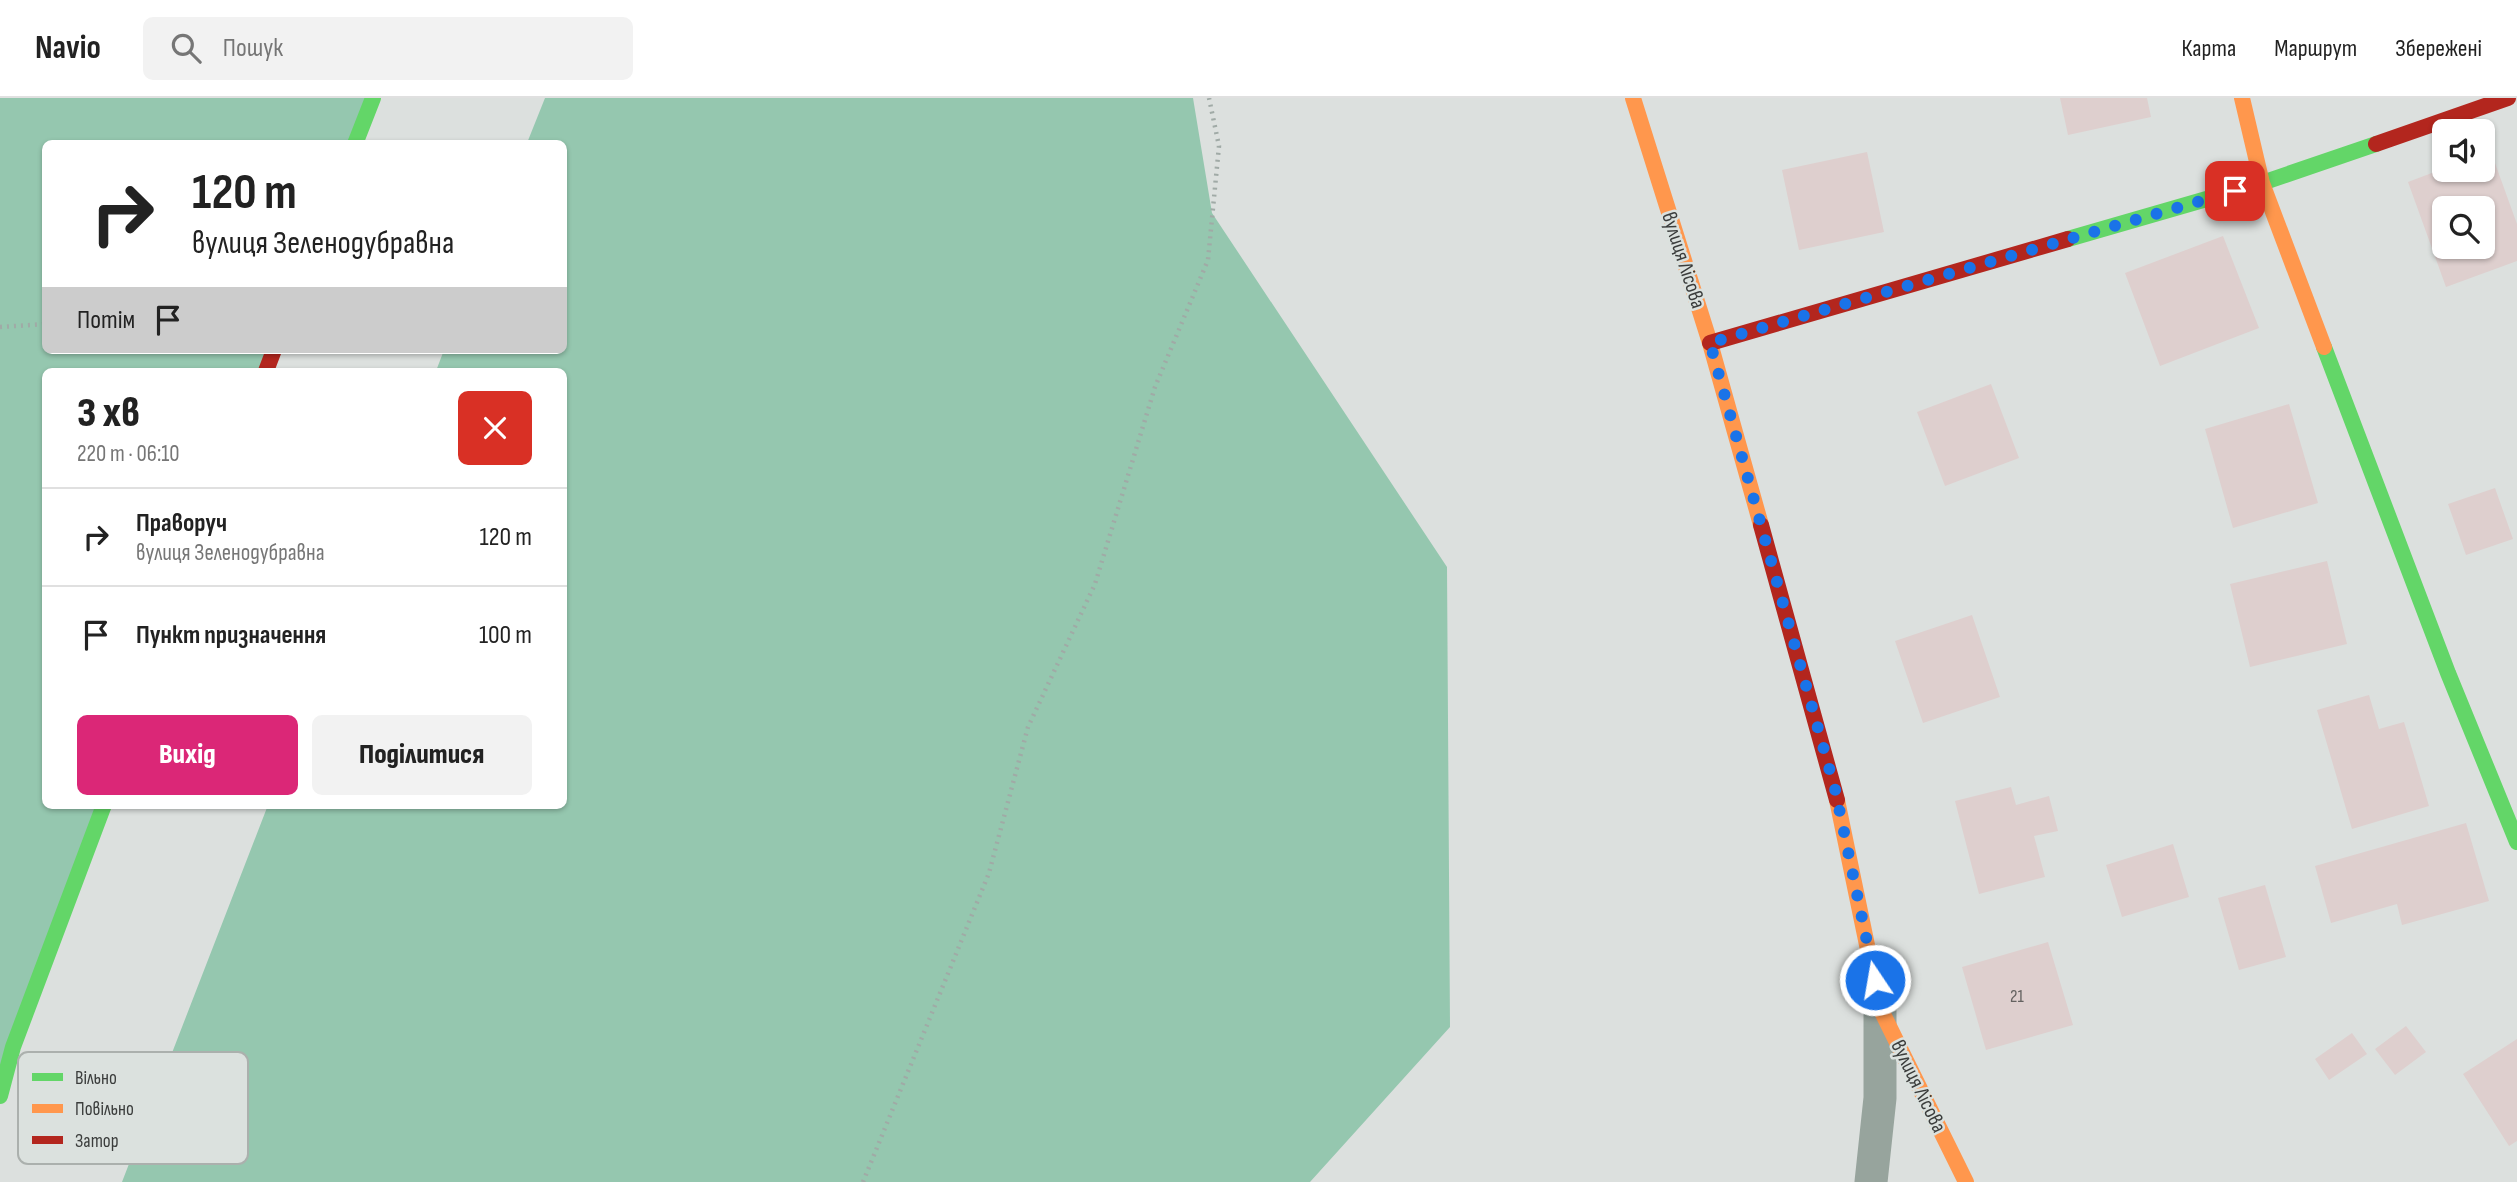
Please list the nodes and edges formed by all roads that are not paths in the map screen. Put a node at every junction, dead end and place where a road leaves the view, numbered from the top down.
1 (373, 98) edge
2 (1633, 98) edge
3 (2242, 98) edge
4 (2508, 98) edge
5 (357, 140) edge
6 (2262, 183) junction
7 (1710, 343) junction
8 (102, 809) edge
9 (2517, 842) edge
10 (1880, 1007) junction
11 (0, 1096) edge
12 (1871, 1182) edge
13 (1966, 1182) edge

1 - 5 street
2 - 7 street, вулиця Лісова
3 - 6 street
4 - 6 street
6 - 7 street
6 - 9 street
7 - 10 street, вулиця Лісова
8 - 11 street
10 - 12 street
10 - 13 street, вулиця Лісова

